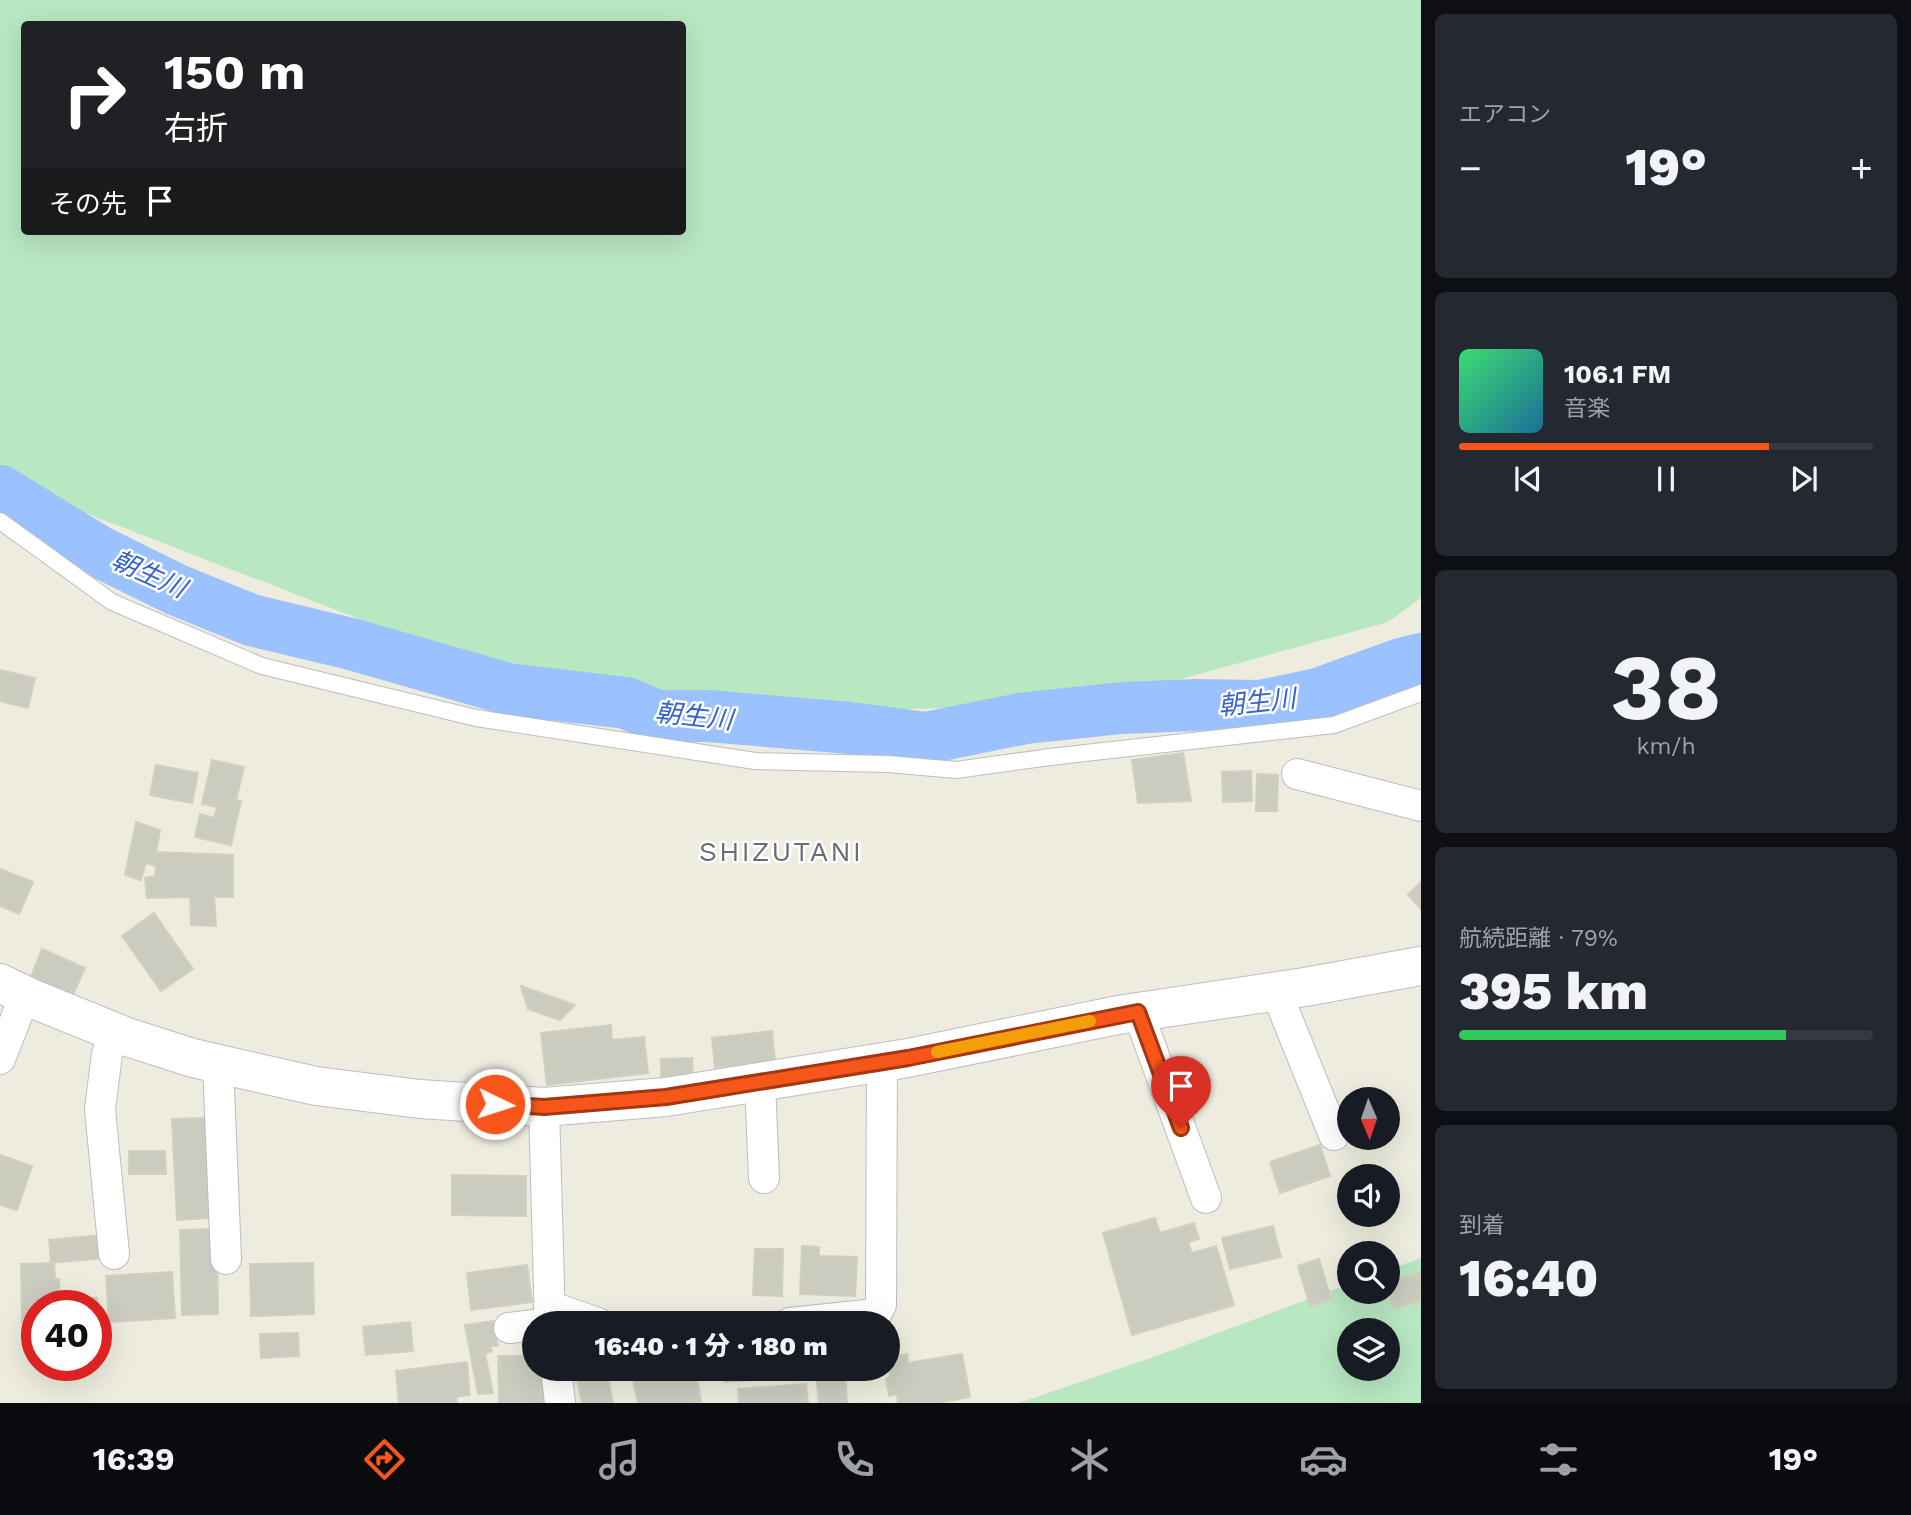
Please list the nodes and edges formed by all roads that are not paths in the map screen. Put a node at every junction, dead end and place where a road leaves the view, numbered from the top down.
1 (0, 521) edge
2 (1421, 693) edge
3 (1297, 774) dead end
4 (1421, 806) edge
5 (1421, 966) edge
6 (12, 989) edge
7 (1276, 991) junction
8 (1138, 1012) junction
9 (113, 1031) junction
10 (0, 1059) edge
11 (883, 1061) junction
12 (218, 1064) junction
13 (760, 1082) junction
14 (544, 1107) junction
15 (1334, 1135) dead end
16 (764, 1178) dead end
17 (1206, 1198) dead end
18 (114, 1254) dead end
19 (226, 1259) dead end
20 (536, 1311) edge
21 (878, 1311) edge
22 (557, 1381) edge
23 (560, 1403) edge

1 - 2 lane
3 - 4 street
5 - 7 street
6 - 9 street
6 - 10 street
7 - 8 street
7 - 15 street
8 - 11 street
8 - 17 street
9 - 12 street
9 - 18 street
11 - 13 street
11 - 21 street
12 - 14 street
12 - 19 street
13 - 14 street
13 - 16 street
14 - 20 street
22 - 23 street

